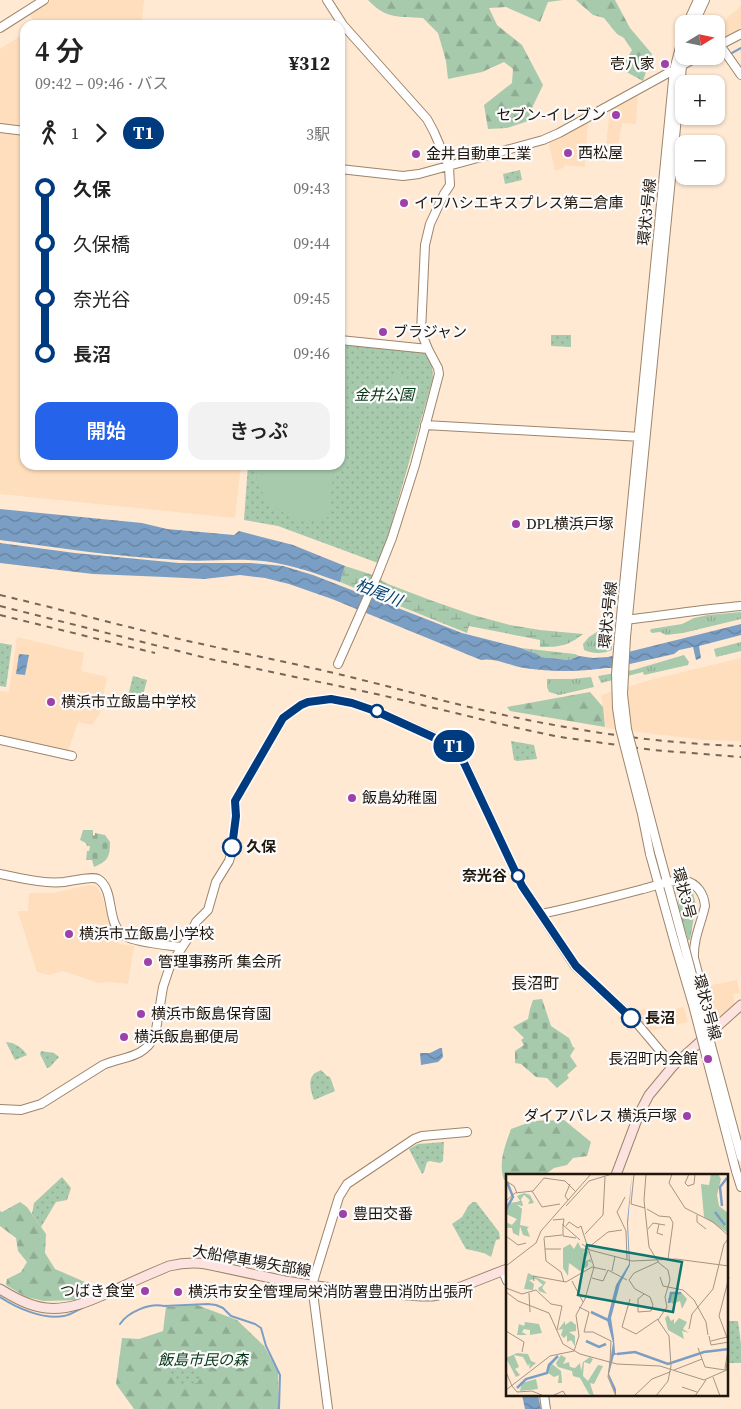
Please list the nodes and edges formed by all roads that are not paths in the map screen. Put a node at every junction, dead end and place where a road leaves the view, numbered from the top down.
1 (44, 0) edge
2 (327, 0) edge
3 (698, 0) edge
4 (705, 0) edge
5 (691, 15) edge
6 (698, 15) edge
7 (340, 20) edge
8 (345, 27) edge
9 (0, 28) edge
10 (741, 34) edge
11 (725, 42) edge
12 (725, 55) edge
13 (675, 65) edge
14 (682, 66) joint
15 (674, 70) junction
16 (741, 75) edge
17 (0, 128) edge
18 (20, 130) edge
19 (449, 166) junction
20 (345, 170) edge
21 (345, 341) edge
22 (428, 349) junction
23 (425, 425) junction
24 (643, 437) junction
25 (741, 606) edge
26 (625, 620) junction
27 (338, 664) dead end
28 (0, 740) edge
29 (72, 756) dead end
30 (655, 853) junction
31 (0, 874) edge
32 (667, 883) junction
33 (658, 885) junction
34 (541, 914) junction
35 (679, 943) junction
36 (182, 947) junction
37 (741, 1005) edge
38 (713, 1030) junction
39 (673, 1066) junction
40 (0, 1109) edge
41 (467, 1132) dead end
42 (741, 1157) edge
43 (616, 1174) edge
44 (741, 1188) edge
45 (505, 1270) edge
46 (312, 1285) junction
47 (0, 1289) edge
48 (544, 1396) edge
49 (328, 1409) edge
50 (546, 1409) edge

1 - 9 street
2 - 7 street
3 - 5 street
4 - 6 street
8 - 19 street
10 - 11 street
12 - 16 street
13 - 15 street, 環状3号線
14 - 15 street
14 - 24 street, 環状3号線
15 - 19 street
15 - 24 street, 環状3号線
17 - 18 street
19 - 20 street
19 - 22 street
21 - 22 street
22 - 23 street
23 - 24 street
23 - 27 street
24 - 26 street, 環状3号線
25 - 26 street
26 - 30 street, 環状3号線, bridge
28 - 29 street
30 - 32 street, 環状3号
30 - 33 street, 環状3号線
31 - 36 street
32 - 33 street
32 - 35 street, 環状3号
32 - 38 street
33 - 34 street
33 - 35 street, 環状3号線
34 - 36 street
34 - 39 street
35 - 42 street, bridge
35 - 44 street, 環状3号線, bridge
36 - 40 street
37 - 38 main road
38 - 39 main road
39 - 43 main road
41 - 46 street
45 - 46 main road, 大船停車場矢部線
46 - 47 main road, 大船停車場矢部線
46 - 49 street
48 - 50 street

